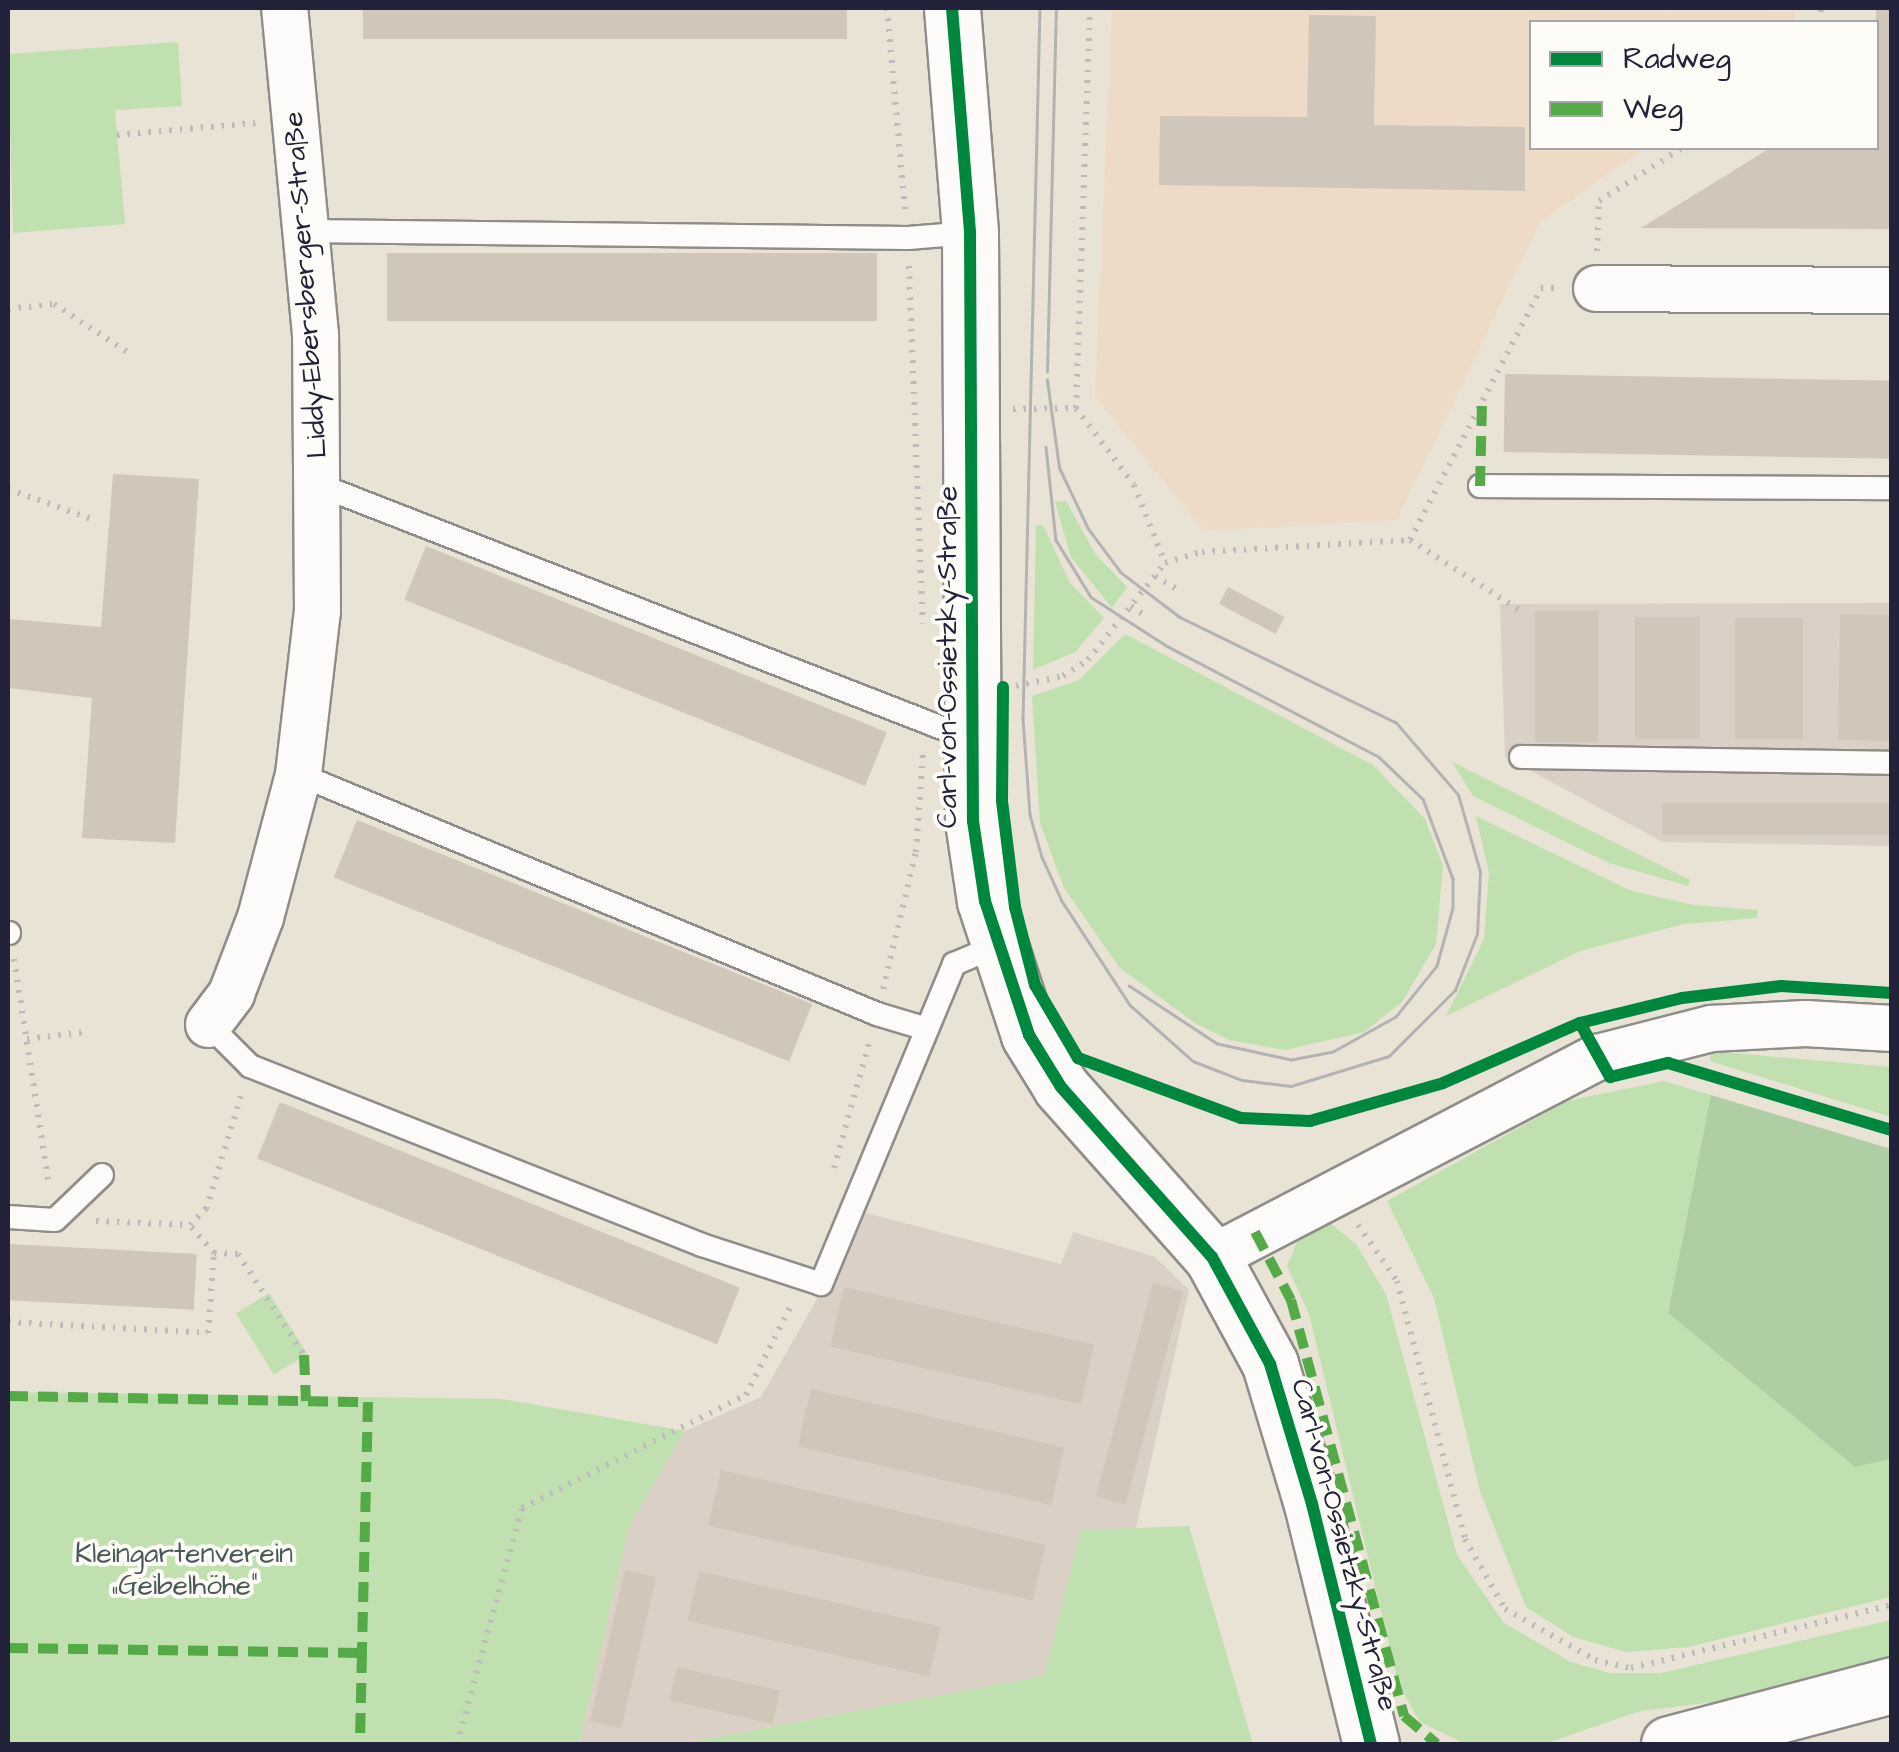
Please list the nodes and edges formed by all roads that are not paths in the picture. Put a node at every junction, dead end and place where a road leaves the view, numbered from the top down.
1 (284, 8) edge
2 (952, 8) edge
3 (306, 232) junction
4 (970, 233) junction
5 (1596, 288) road end
6 (1892, 290) edge
7 (320, 485) junction
8 (1480, 486) dead end
9 (1892, 488) edge
10 (955, 717) junction
11 (1521, 757) dead end
12 (1892, 763) edge
13 (298, 774) junction
14 (996, 946) junction
15 (208, 1024) joint
16 (927, 1028) junction
17 (1892, 1028) edge
18 (102, 1175) dead end
19 (8, 1217) edge
20 (1212, 1257) junction
21 (1892, 1685) edge
22 (1372, 1744) edge
23 (1669, 1744) edge

1 - 3 street, Liddy-Ebersberger-Straße
2 - 4 street, Carl-von-Ossietzky-Straße
3 - 4 lane
3 - 7 street, Liddy-Ebersberger-Straße
4 - 10 street, Carl-von-Ossietzky-Straße
5 - 6 street
7 - 10 lane
7 - 13 street, Liddy-Ebersberger-Straße
8 - 9 lane
10 - 14 street, Carl-von-Ossietzky-Straße
11 - 12 lane
13 - 15 street, Liddy-Ebersberger-Straße
13 - 16 lane
14 - 16 lane
14 - 20 street, Carl-von-Ossietzky-Straße
15 - 16 lane
17 - 20 street
18 - 19 lane
20 - 22 street, Carl-von-Ossietzky-Straße
21 - 23 street

